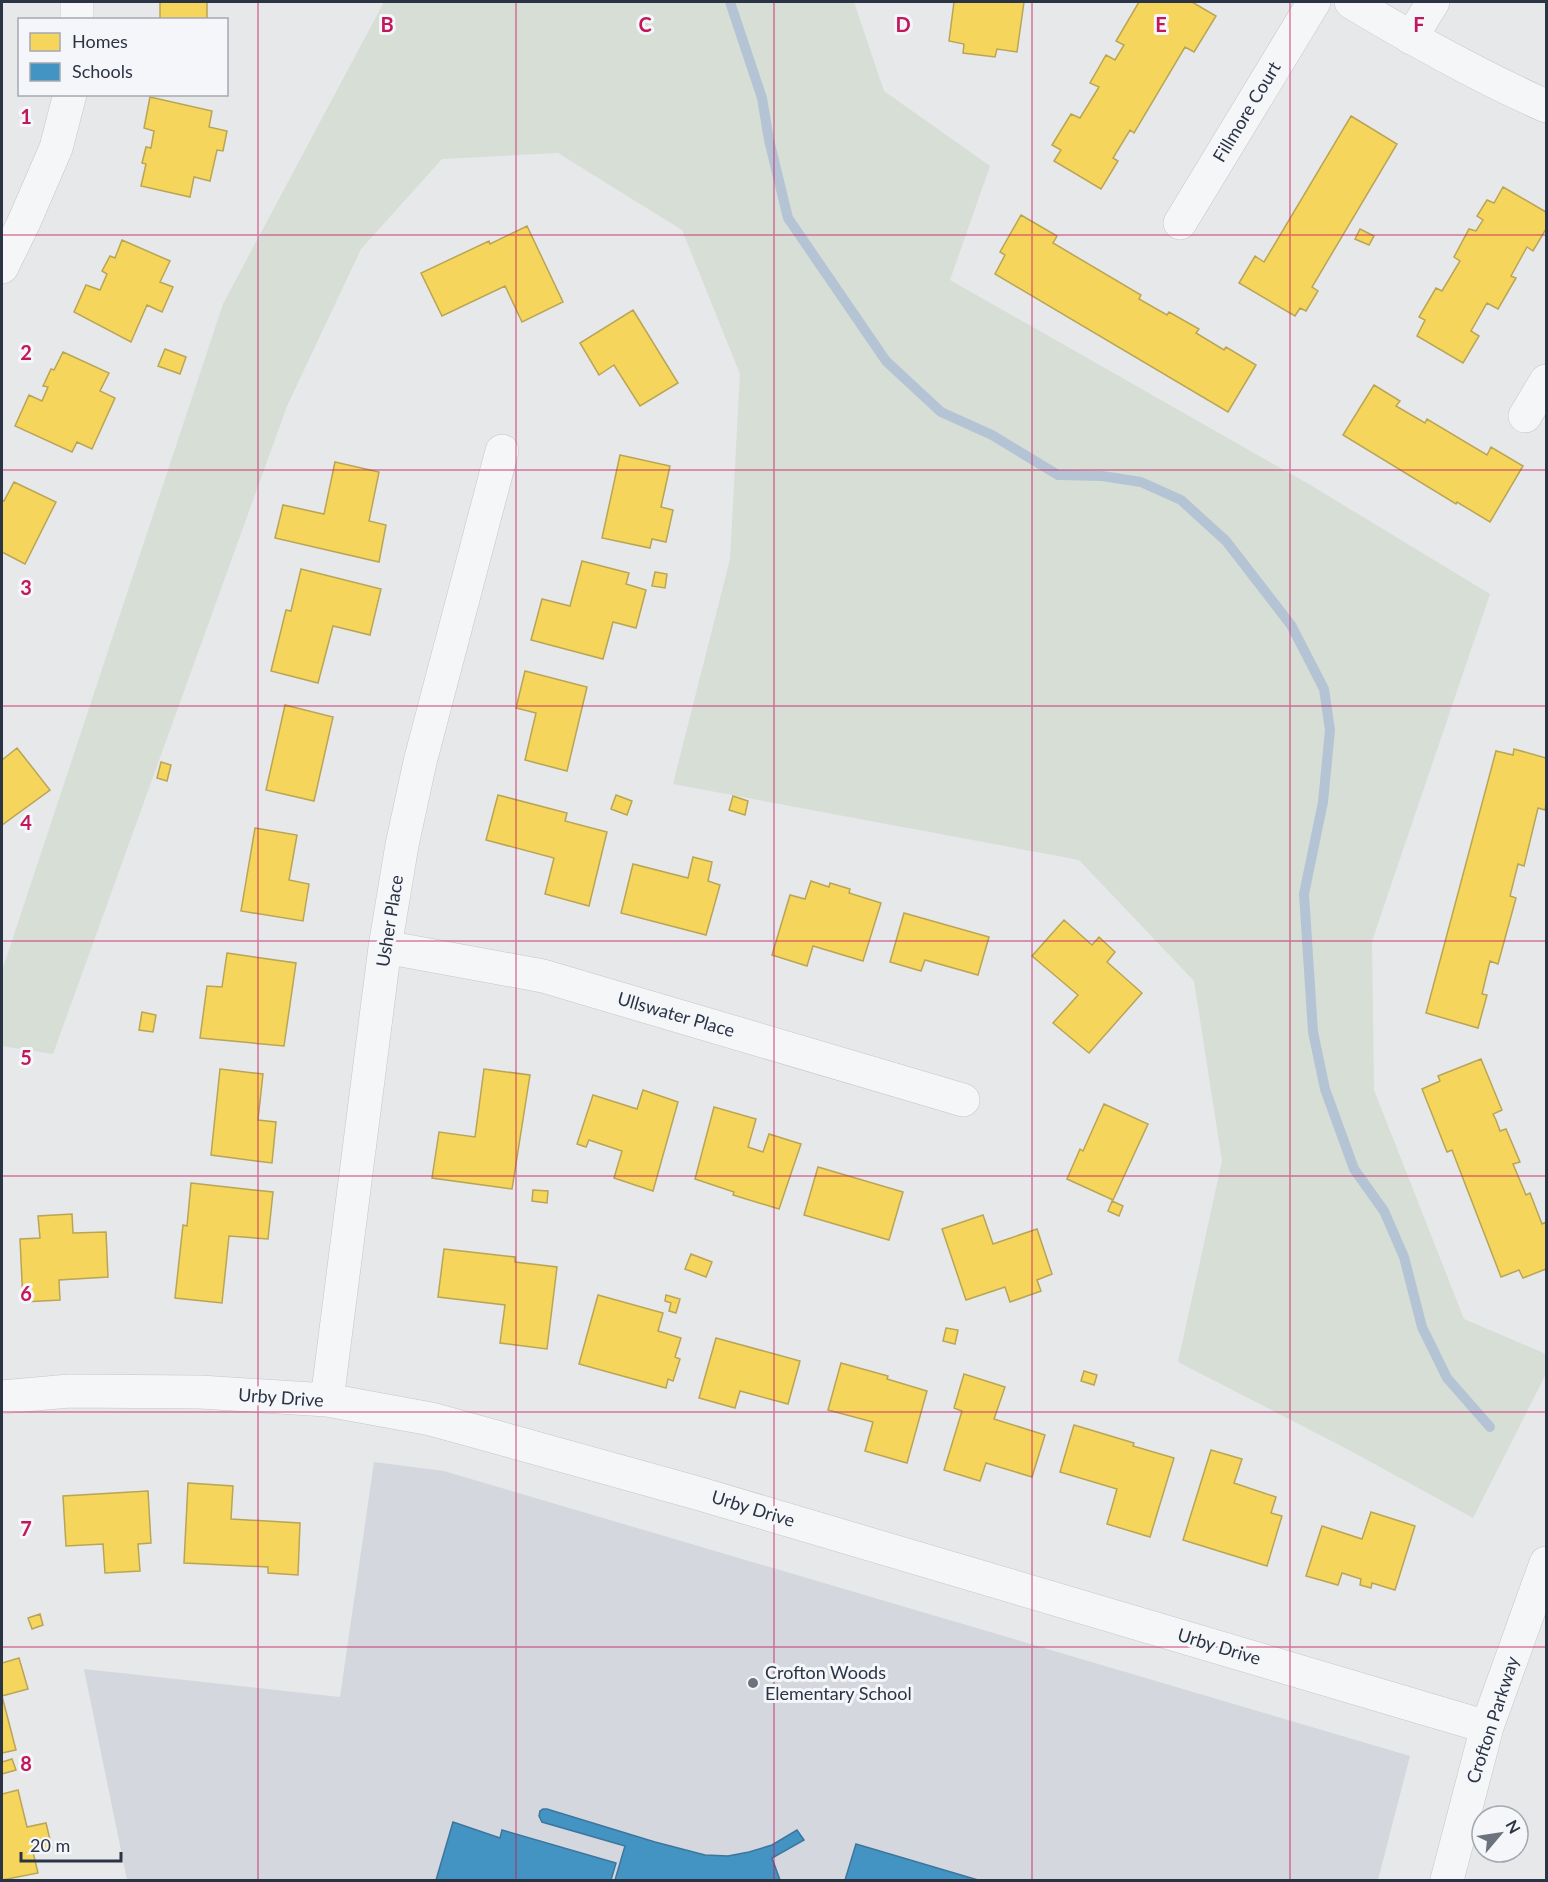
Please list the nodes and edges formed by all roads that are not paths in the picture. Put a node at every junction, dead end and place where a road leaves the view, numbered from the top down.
1 (77, 2) edge
2 (1314, 2) edge
3 (1351, 2) edge
4 (1433, 2) edge
5 (76, 18) edge
6 (1411, 38) junction
7 (69, 96) edge
8 (1546, 106) edge
9 (1180, 223) dead end
10 (2, 267) edge
11 (1546, 381) edge
12 (1525, 416) dead end
13 (502, 451) dead end
14 (385, 947) junction
15 (963, 1100) dead end
16 (2, 1397) edge
17 (327, 1400) junction
18 (1546, 1563) edge
19 (1487, 1727) junction
20 (1447, 1881) edge

1 - 5 street
2 - 9 street, Fillmore Court
3 - 6 street
4 - 6 street
6 - 8 street
7 - 10 street
11 - 12 street
13 - 14 street, Usher Place
14 - 15 street, Ullswater Place
14 - 17 street, Usher Place
16 - 17 street, Urby Drive
17 - 19 street, Urby Drive
18 - 19 street, Crofton Parkway
19 - 20 street, Crofton Parkway

